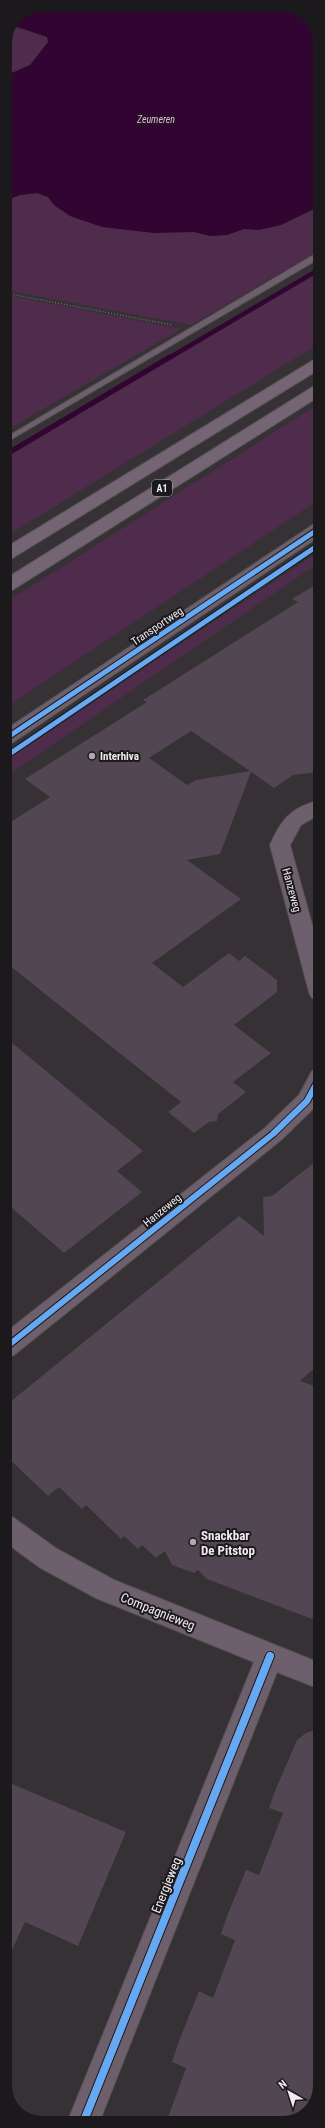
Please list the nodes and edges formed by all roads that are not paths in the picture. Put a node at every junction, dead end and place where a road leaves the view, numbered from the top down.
1 (313, 259) edge
2 (313, 366) edge
3 (313, 393) edge
4 (12, 436) edge
5 (313, 522) edge
6 (313, 533) edge
7 (12, 551) edge
8 (12, 582) edge
9 (12, 722) edge
10 (12, 734) edge
11 (313, 810) edge
12 (313, 966) edge
13 (313, 1090) edge
14 (12, 1342) edge
15 (12, 1532) edge
16 (270, 1656) junction
17 (313, 1673) edge
18 (86, 2116) edge

1 - 4 lane
2 - 7 highway, A1
3 - 8 highway, A1
5 - 9 street, Transportweg
6 - 10 street, Transportweg
11 - 12 street, Hanzeweg
13 - 14 street, Hanzeweg
15 - 16 street, Compagnieweg
16 - 17 street, Compagnieweg
16 - 18 street, Energieweg

